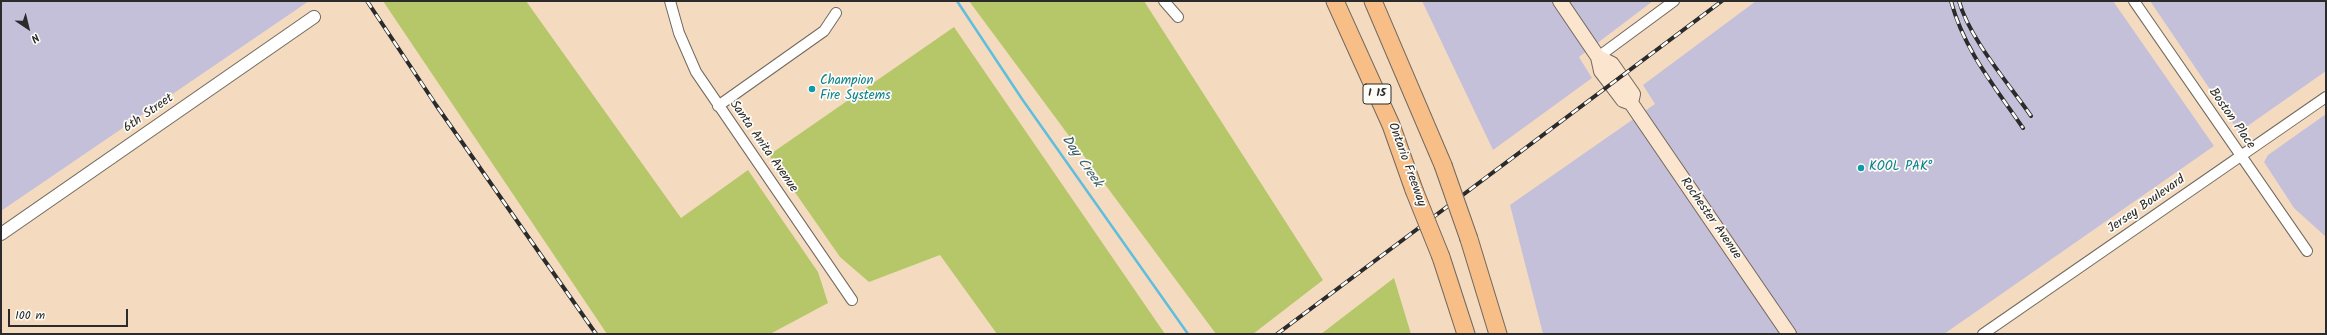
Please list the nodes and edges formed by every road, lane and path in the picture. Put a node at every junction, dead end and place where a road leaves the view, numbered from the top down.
1 (670, 1) edge
2 (1164, 1) edge
3 (1335, 1) edge
4 (1373, 1) edge
5 (1560, 1) edge
6 (1674, 1) edge
7 (2134, 1) edge
8 (836, 13) dead end
9 (314, 17) dead end
10 (1178, 17) dead end
11 (1598, 57) junction
12 (2326, 97) edge
13 (718, 106) junction
14 (2240, 155) junction
15 (1, 234) edge
16 (2307, 251) dead end
17 (852, 300) dead end
18 (1466, 334) edge
19 (1498, 334) edge
20 (1789, 334) edge
21 (1983, 334) edge

1 - 13 street, Santa Anita Avenue
2 - 10 street
3 - 18 highway, Ontario Freeway / I 15, bridge
4 - 19 highway, I 15, bridge
5 - 11 main road, Rochester Avenue
6 - 11 street
7 - 14 street, Boston Place
8 - 13 street
9 - 15 street, 6th Street
11 - 20 main road, Rochester Avenue
12 - 14 street, Jersey Boulevard
13 - 17 street, Santa Anita Avenue
14 - 16 street, Boston Place
14 - 21 street, Jersey Boulevard

